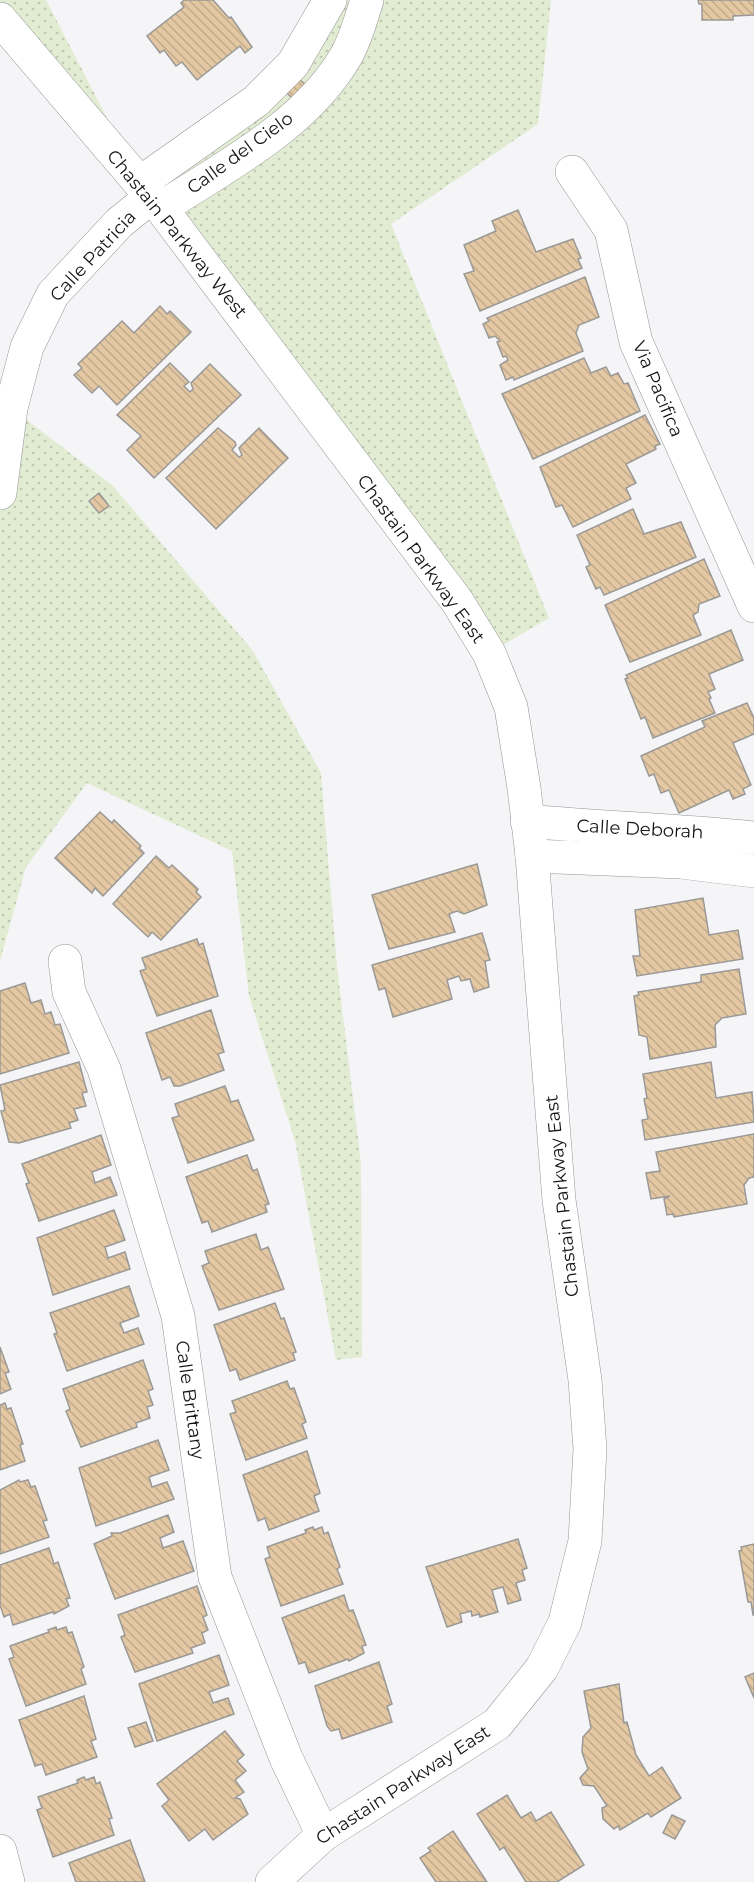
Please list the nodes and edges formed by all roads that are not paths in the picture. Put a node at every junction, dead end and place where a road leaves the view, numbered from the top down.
1 (330, 0) edge
2 (367, 0) edge
3 (0, 19) edge
4 (572, 172) dead end
5 (151, 196) junction
6 (325, 427) joint
7 (0, 493) edge
8 (754, 606) edge
9 (527, 821) junction
10 (754, 838) edge
11 (532, 856) junction
12 (754, 871) edge
13 (65, 961) dead end
14 (323, 1835) junction
15 (0, 1851) edge
16 (8, 1882) edge
17 (272, 1882) edge

1 - 5 street, Calle del Cielo
2 - 5 street, Calle del Cielo
3 - 5 street, Chastain Parkway West
4 - 8 street, Via Pacifica
5 - 6 street, Chastain Parkway West
5 - 7 street, Calle Patricia
6 - 9 street, Chastain Parkway East
9 - 10 street, Calle Deborah
9 - 11 street, Chastain Parkway East
11 - 12 street, Calle Deborah
11 - 14 street, Chastain Parkway East
13 - 14 street, Calle Brittany
14 - 17 street, Chastain Parkway East
15 - 16 street

